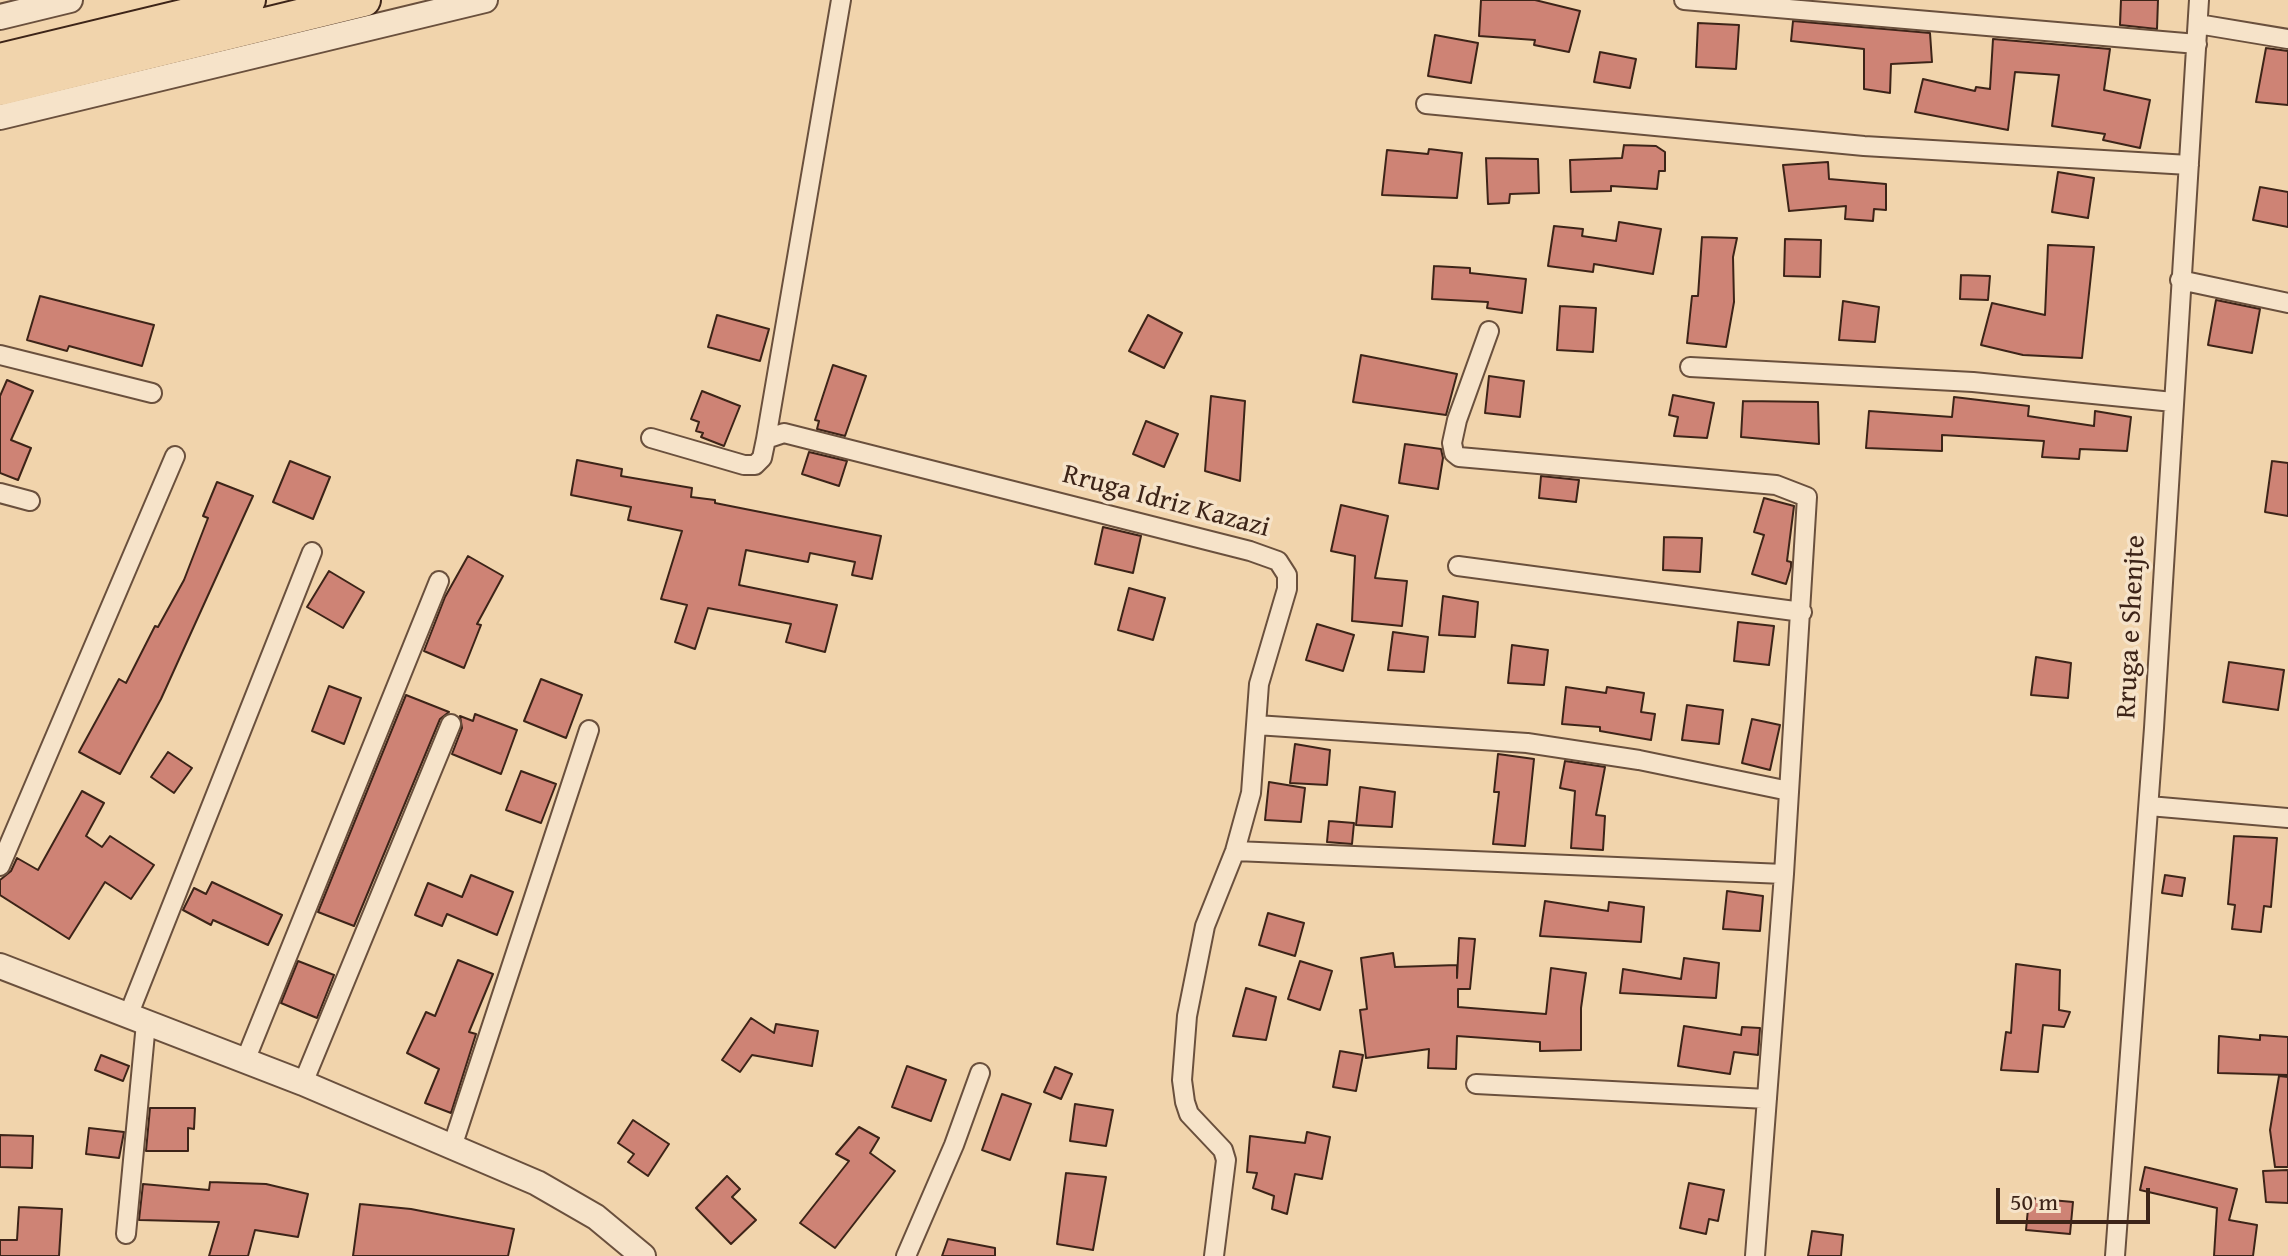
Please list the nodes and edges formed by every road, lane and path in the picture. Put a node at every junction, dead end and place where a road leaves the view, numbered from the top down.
1 (70, 0) edge
2 (249, 0) edge
3 (364, 0) edge
4 (485, 0) edge
5 (841, 0) edge
6 (1684, 0) edge
7 (2199, 0) edge
8 (0, 17) edge
9 (2198, 24) junction
10 (2288, 39) edge
11 (2197, 44) junction
12 (0, 60) edge
13 (0, 89) edge
14 (1426, 104) dead end
15 (0, 117) edge
16 (2189, 165) junction
17 (2180, 280) junction
18 (2288, 303) edge
19 (1489, 331) dead end
20 (0, 355) edge
21 (1690, 367) dead end
22 (152, 393) dead end
23 (2173, 402) junction
24 (651, 438) dead end
25 (766, 439) junction
26 (175, 456) dead end
27 (0, 493) edge
28 (30, 501) dead end
29 (312, 552) dead end
30 (1458, 566) dead end
31 (439, 581) dead end
32 (1802, 612) junction
33 (451, 724) dead end
34 (1256, 725) junction
35 (589, 730) dead end
36 (1789, 791) junction
37 (2149, 806) junction
38 (2288, 818) edge
39 (1235, 851) junction
40 (0, 866) edge
41 (1784, 874) junction
42 (0, 966) edge
43 (137, 1019) junction
44 (245, 1061) junction
45 (980, 1073) dead end
46 (303, 1083) junction
47 (1476, 1084) dead end
48 (1767, 1099) junction
49 (452, 1147) junction
50 (126, 1234) dead end
51 (643, 1256) edge
52 (906, 1256) edge
53 (1214, 1256) edge
54 (1755, 1256) edge
55 (2115, 1256) edge

1 - 8 street
2 - 12 highway
3 - 13 highway
4 - 15 street
5 - 25 street
6 - 11 street
7 - 9 street, Rruga e Shenjte
9 - 10 street
9 - 11 street, Rruga e Shenjte
11 - 16 street, Rruga e Shenjte
14 - 16 street
16 - 17 street, Rruga e Shenjte
17 - 18 street
17 - 23 street, Rruga e Shenjte
19 - 32 street
20 - 22 street
21 - 23 street
23 - 37 street, Rruga e Shenjte
24 - 25 street
25 - 34 street, Rruga Idriz Kazazi
26 - 40 street
27 - 28 street
29 - 43 street
30 - 32 street
31 - 44 street
32 - 36 street
33 - 46 street
34 - 36 street
34 - 39 street, Rruga Idriz Kazazi
35 - 49 street
36 - 41 street
37 - 38 street
37 - 55 street, Rruga e Shenjte
39 - 41 street
39 - 53 street, Rruga Idriz Kazazi
41 - 48 street
42 - 43 street
43 - 44 street
43 - 50 street
44 - 46 street
45 - 52 street
46 - 49 street
47 - 48 street
48 - 54 street
49 - 51 street

